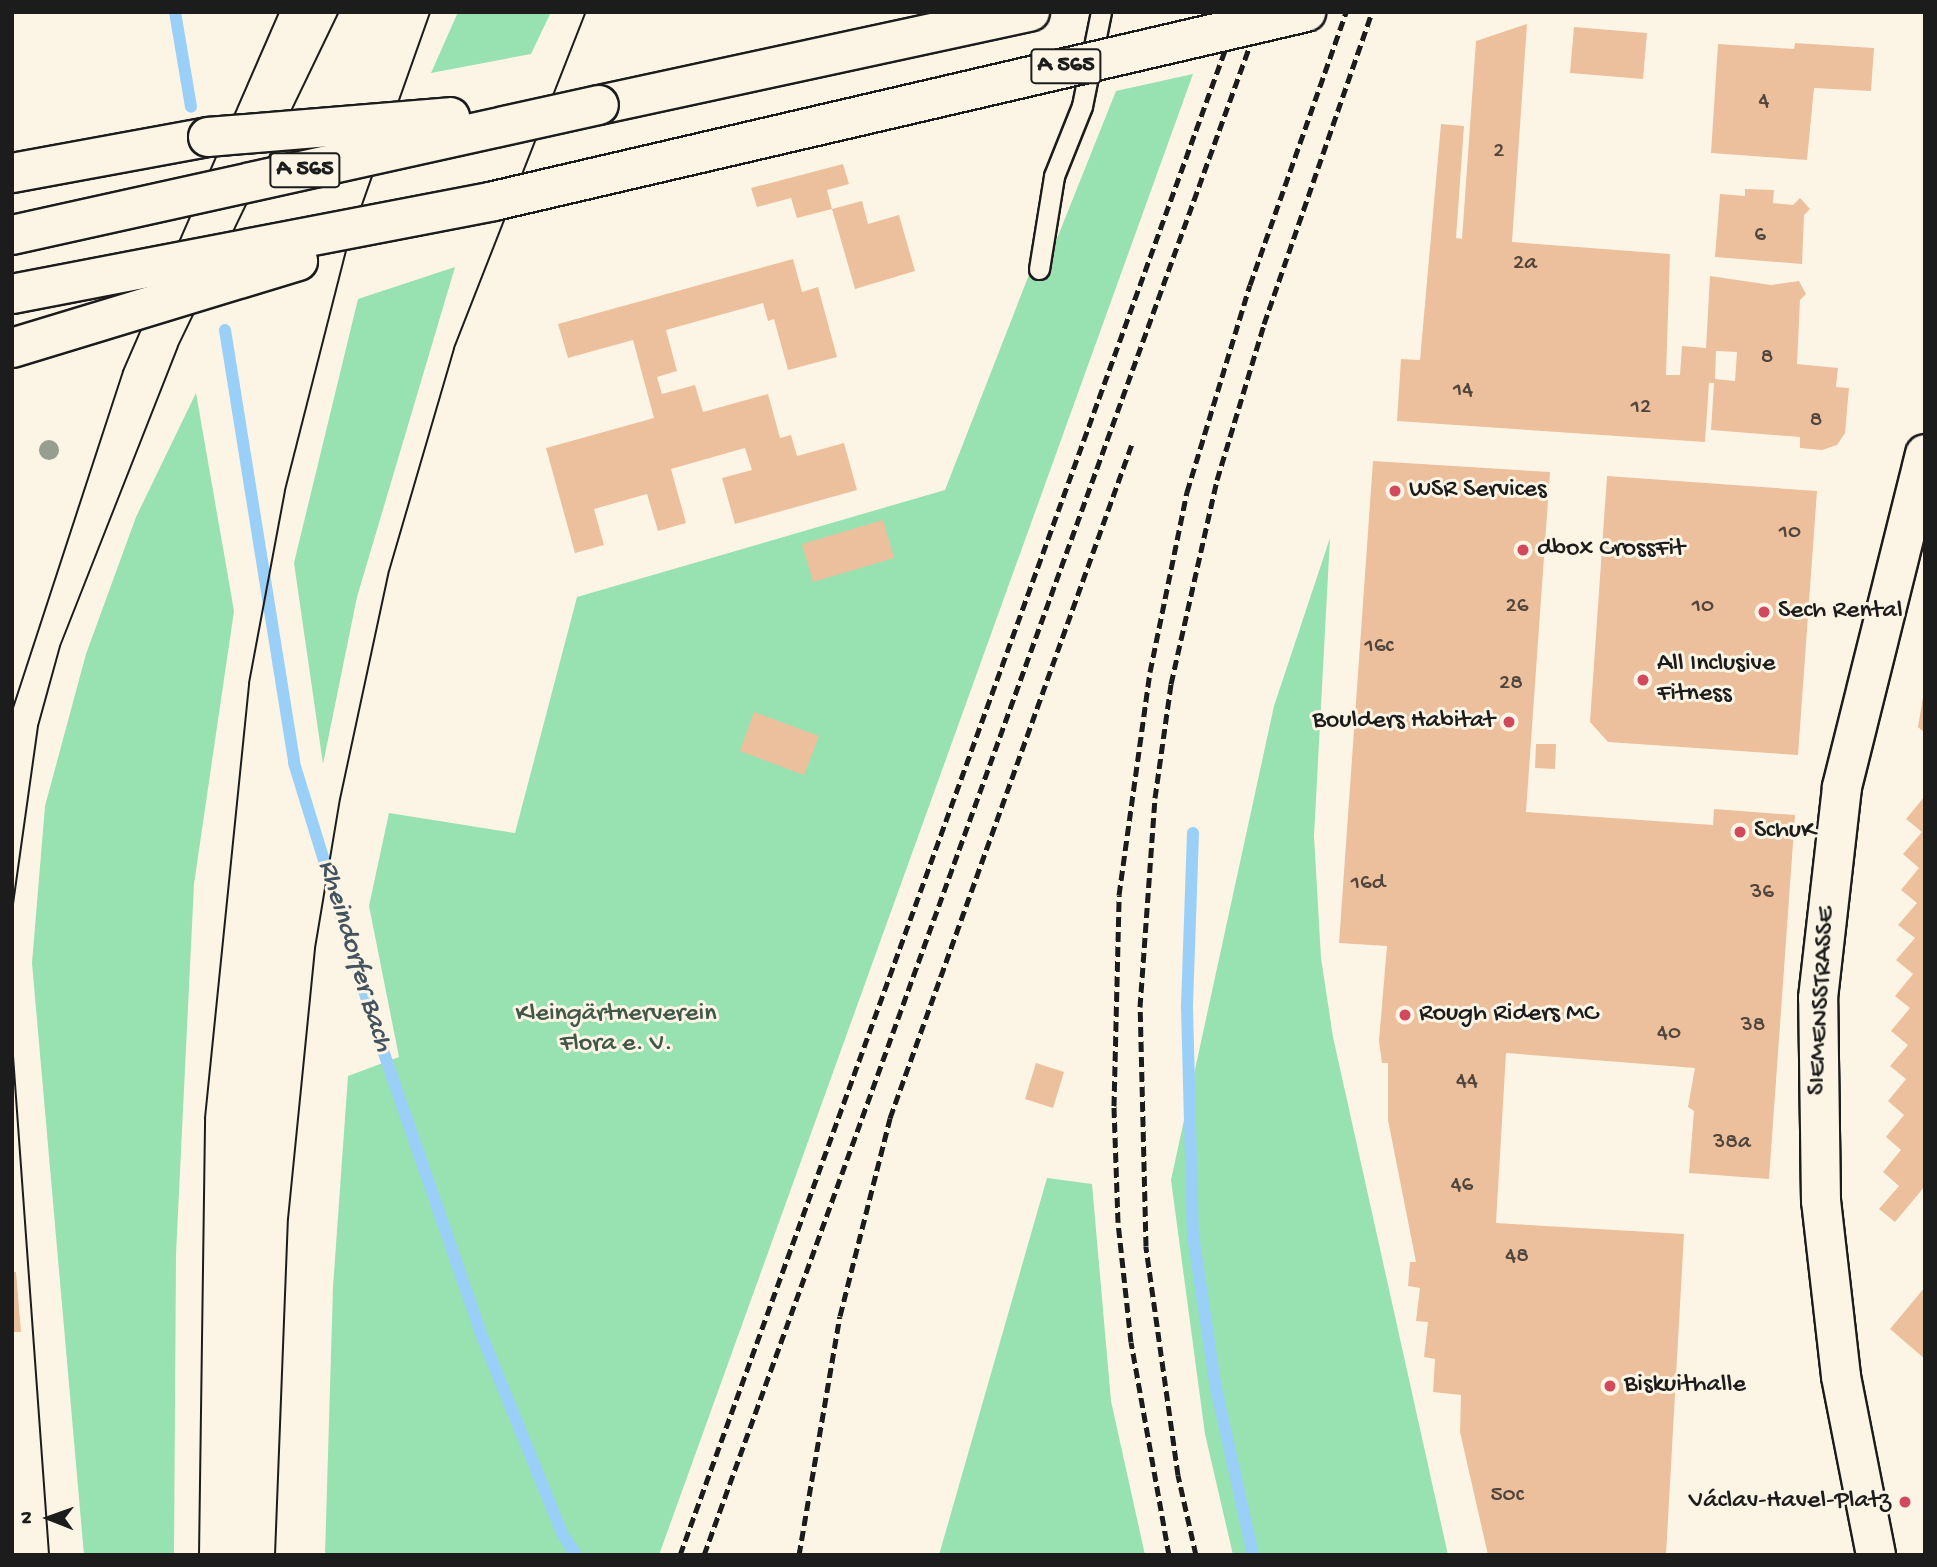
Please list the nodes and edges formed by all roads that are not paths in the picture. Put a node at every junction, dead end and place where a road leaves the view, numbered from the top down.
1 (1030, 12) edge
2 (1101, 12) edge
3 (1306, 12) edge
4 (598, 104) junction
5 (12, 173) edge
6 (494, 201) junction
7 (12, 234) edge
8 (1039, 269) dead end
9 (12, 294) edge
10 (12, 348) edge
11 (1925, 454) edge
12 (1876, 1555) edge

1 - 4 main road, A 565
2 - 8 lane
3 - 6 main road, A 565, bridge
4 - 5 main road, bridge
4 - 7 main road, A 565, bridge
6 - 9 main road, A 565, bridge
6 - 10 main road, bridge
11 - 12 main road, SIEMENSSTRASSE

